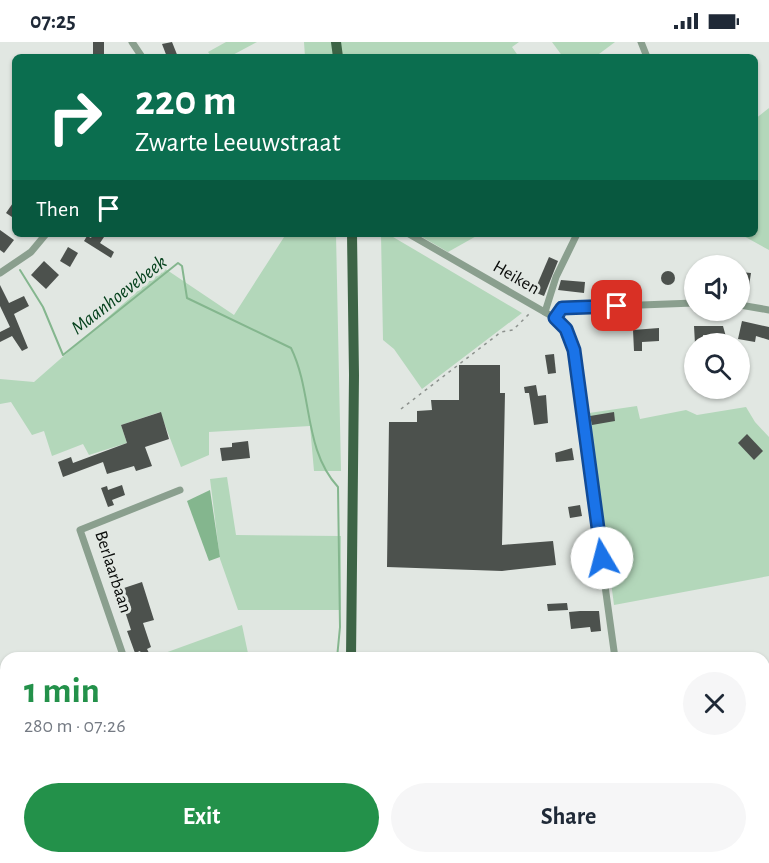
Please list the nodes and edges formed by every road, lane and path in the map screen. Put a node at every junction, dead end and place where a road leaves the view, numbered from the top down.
1 (44, 237) edge
2 (352, 237) edge
3 (414, 237) edge
4 (576, 237) edge
5 (0, 273) edge
6 (684, 303) edge
7 (536, 307) junction
8 (750, 307) edge
9 (769, 310) edge
10 (545, 312) junction
11 (555, 318) junction
12 (401, 409) dead end
13 (180, 490) dead end
14 (122, 652) edge
15 (353, 652) edge
16 (614, 652) edge

1 - 5 street
2 - 15 main road
3 - 7 street, Heiken
4 - 10 street
6 - 11 street
7 - 10 street, Heiken
7 - 12 path
8 - 9 street
10 - 11 street, Heiken
11 - 16 street, Heiken
13 - 14 street, Berlaarbaan

